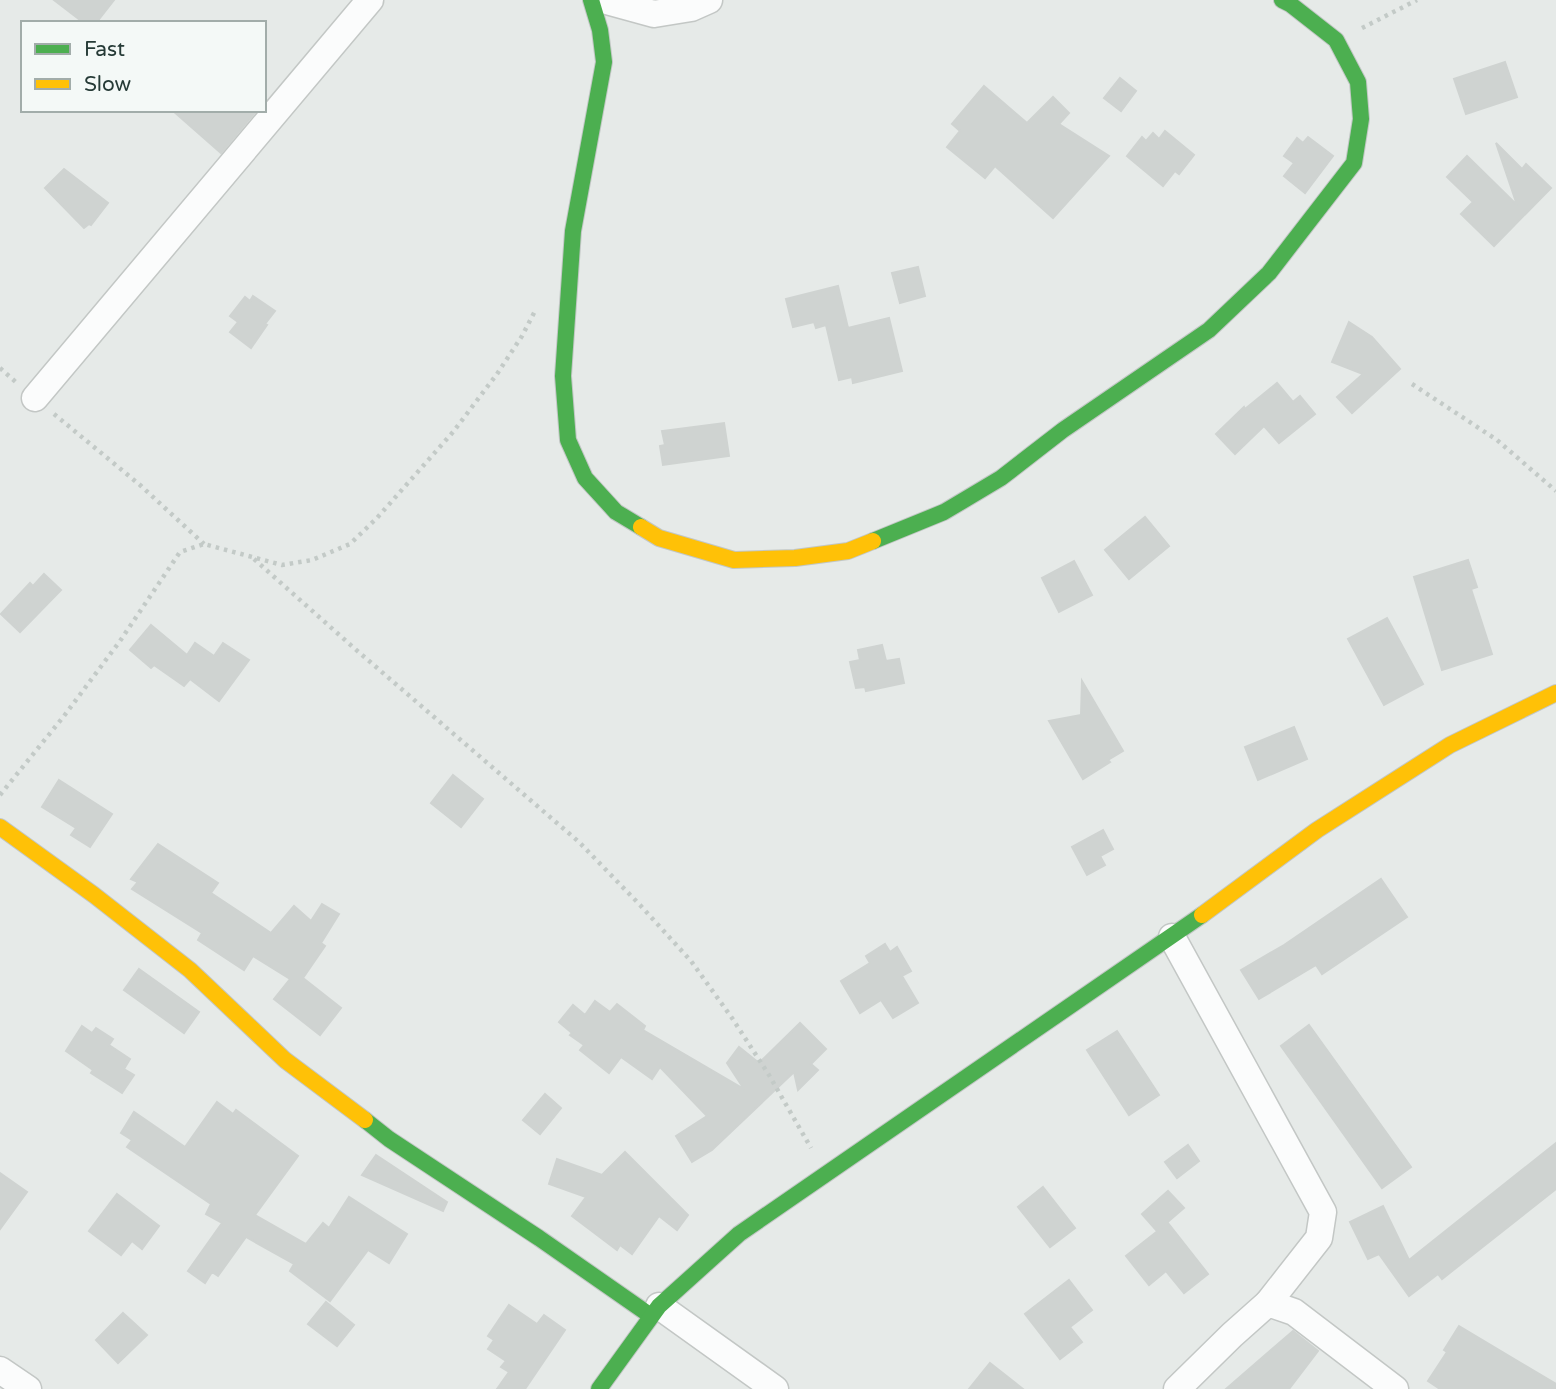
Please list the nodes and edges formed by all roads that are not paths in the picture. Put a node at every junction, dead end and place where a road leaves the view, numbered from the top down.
1 (370, 0) edge
2 (591, 0) edge
3 (603, 0) edge
4 (709, 0) edge
5 (1282, 0) edge
6 (35, 398) road end
7 (1556, 693) edge
8 (0, 827) edge
9 (1172, 937) junction
10 (1268, 1303) junction
11 (655, 1311) junction
12 (0, 1370) edge
13 (28, 1389) edge
14 (599, 1389) edge
15 (775, 1389) edge
16 (1177, 1389) edge
17 (1395, 1389) edge

1 - 6 street
2 - 5 street
3 - 4 street
7 - 9 street
8 - 11 street
9 - 10 street
9 - 11 street
10 - 16 street
10 - 17 street
11 - 14 street
11 - 15 street
12 - 13 street

